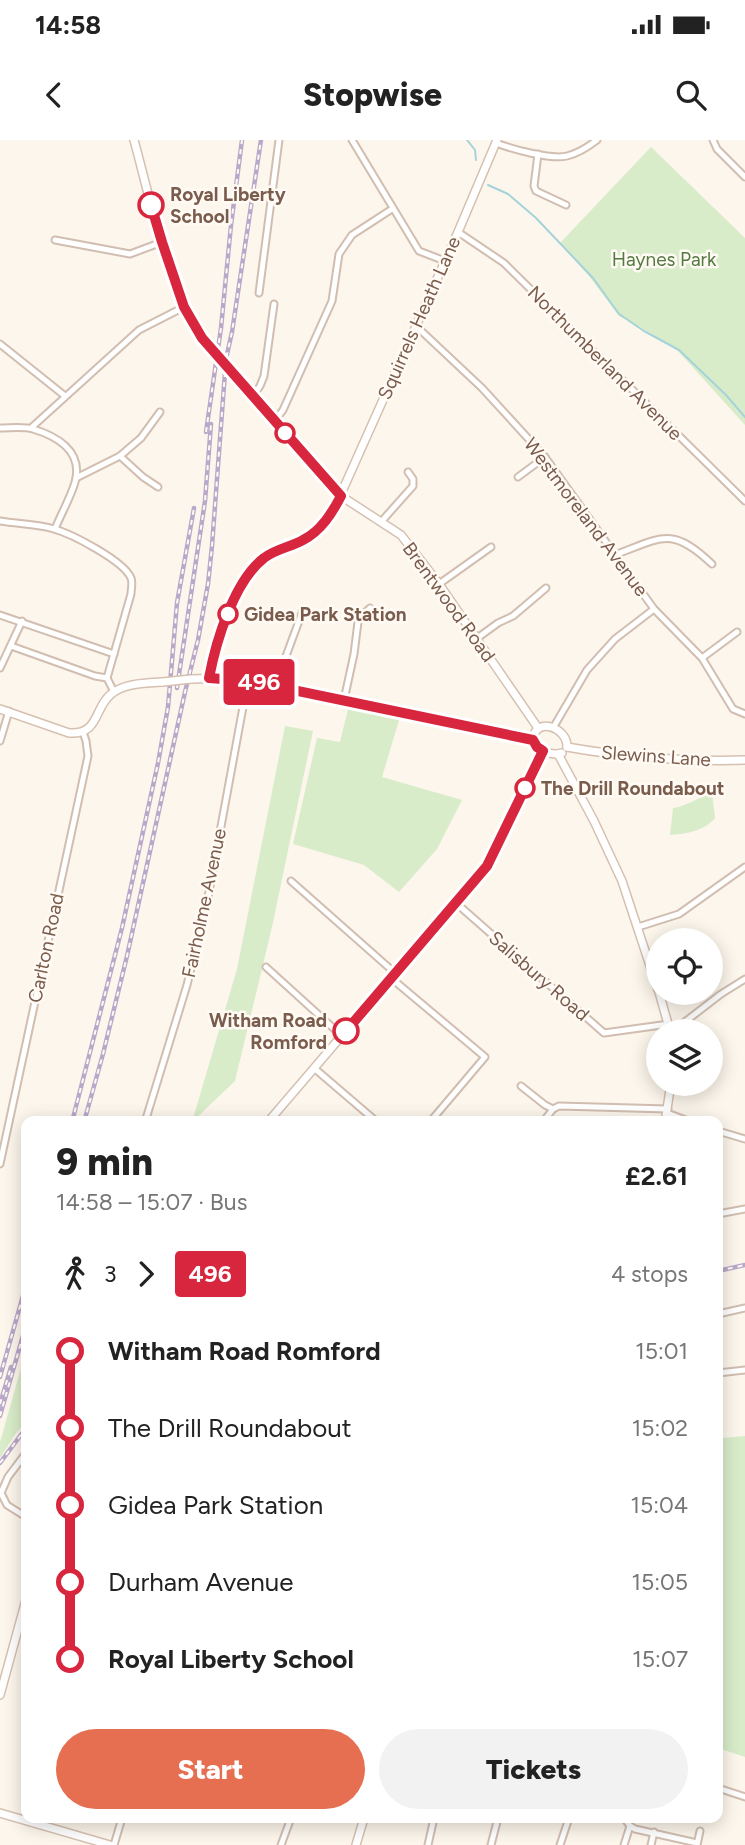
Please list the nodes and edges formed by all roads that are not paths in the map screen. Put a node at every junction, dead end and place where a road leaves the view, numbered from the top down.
1 (134, 140) edge
2 (279, 140) edge
3 (352, 140) edge
4 (597, 140) edge
5 (713, 140) edge
6 (496, 141) edge
7 (538, 154) junction
8 (745, 177) edge
9 (566, 205) dead end
10 (392, 209) junction
11 (458, 232) junction
12 (55, 240) dead end
13 (162, 242) junction
14 (445, 261) junction
15 (259, 293) dead end
16 (274, 304) dead end
17 (184, 307) junction
18 (416, 326) junction
19 (0, 344) edge
20 (65, 396) junction
21 (253, 396) junction
22 (160, 412) dead end
23 (280, 414) dead end
24 (0, 428) edge
25 (31, 428) junction
26 (120, 456) junction
27 (545, 457) junction
28 (408, 472) dead end
29 (518, 477) dead end
30 (76, 478) junction
31 (413, 486) junction
32 (158, 487) dead end
33 (419, 493) dead end
34 (341, 496) junction
35 (745, 501) edge
36 (0, 522) edge
37 (382, 522) junction
38 (55, 529) junction
39 (491, 547) dead end
40 (615, 555) junction
41 (712, 564) dead end
42 (439, 584) junction
43 (546, 588) dead end
44 (370, 608) dead end
45 (654, 609) junction
46 (303, 610) dead end
47 (0, 615) edge
48 (22, 621) junction
49 (737, 632) dead end
50 (475, 639) junction
51 (11, 646) junction
52 (114, 654) junction
53 (702, 658) junction
54 (0, 668) edge
55 (107, 678) junction
56 (209, 678) junction
57 (248, 680) junction
58 (275, 686) junction
59 (114, 692) junction
60 (344, 700) junction
61 (4, 710) edge
62 (745, 714) edge
63 (538, 728) junction
64 (553, 728) junction
65 (83, 732) junction
66 (533, 740) junction
67 (0, 741) edge
68 (567, 747) junction
69 (543, 751) junction
70 (558, 754) junction
71 (745, 760) edge
72 (745, 867) edge
73 (291, 881) dead end
74 (456, 904) junction
75 (638, 927) junction
76 (646, 953) edge
77 (266, 967) dead end
78 (393, 976) junction
79 (745, 979) edge
80 (684, 1019) edge
81 (646, 1029) edge
82 (342, 1036) junction
83 (314, 1068) junction
84 (521, 1086) dead end
85 (669, 1096) edge
86 (553, 1109) junction
87 (667, 1111) junction
88 (147, 1116) edge
89 (273, 1116) edge
90 (370, 1116) edge
91 (435, 1116) edge
92 (547, 1116) edge
93 (666, 1116) edge
94 (678, 1116) edge
95 (723, 1132) edge
96 (745, 1139) edge
97 (0, 1164) edge
98 (745, 1209) edge
99 (723, 1213) edge
100 (745, 1308) edge
101 (723, 1313) edge
102 (745, 1370) edge
103 (723, 1372) edge
104 (21, 1460) edge
105 (21, 1514) edge
106 (21, 1622) edge
107 (0, 1695) edge
108 (723, 1790) edge
109 (745, 1797) edge
110 (0, 1813) edge
111 (21, 1819) edge
112 (35, 1823) edge
113 (120, 1823) edge
114 (289, 1823) edge
115 (363, 1823) edge
116 (433, 1823) edge
117 (497, 1823) edge
118 (567, 1823) edge
119 (627, 1823) edge
120 (629, 1826) junction
121 (700, 1831) dead end
122 (654, 1832) junction
123 (697, 1844) edge
124 (112, 1845) edge
125 (281, 1845) edge
126 (356, 1845) edge
127 (428, 1845) edge
128 (491, 1845) edge
129 (560, 1845) edge
130 (624, 1845) edge
131 (651, 1845) edge

1 - 13 street, Brentwood Road
2 - 15 street
3 - 10 street
4 - 7 street
5 - 8 street
6 - 7 street
6 - 11 street, Squirrels Heath Lane
7 - 9 street
10 - 14 street
10 - 23 street
11 - 14 street, Squirrels Heath Lane
11 - 35 street, Northumberland Avenue
12 - 13 street
13 - 17 street, Brentwood Road
14 - 18 street, Squirrels Heath Lane
16 - 21 street
17 - 20 street
17 - 21 street, Brentwood Road, bridge
18 - 27 street, Westmoreland Avenue
18 - 34 street, Squirrels Heath Lane
19 - 20 street
20 - 25 street
21 - 34 street, Brentwood Road
22 - 26 street
24 - 25 street
25 - 30 street
26 - 30 street
26 - 32 street
27 - 29 street
27 - 40 street, Westmoreland Avenue
28 - 31 street
30 - 38 street
31 - 33 street
31 - 37 street
34 - 37 street, Brentwood Road
34 - 56 street, Squirrels Heath Lane
36 - 38 street
37 - 42 street, Brentwood Road
38 - 52 street
39 - 42 street
40 - 41 street
40 - 45 street, Westmoreland Avenue
42 - 50 street, Brentwood Road
43 - 50 street
44 - 60 street
45 - 53 street, Westmoreland Avenue
45 - 64 street
46 - 58 street
47 - 48 street
48 - 51 street
48 - 52 street
49 - 53 street
50 - 63 street, Brentwood Road
51 - 54 street
51 - 55 street
52 - 55 street
53 - 62 street, Westmoreland Avenue
55 - 59 street
56 - 57 street
56 - 59 street, bridge
57 - 58 street
57 - 88 street, Fairholme Avenue
58 - 60 street
59 - 65 street
60 - 66 street
61 - 65 street
61 - 67 street
63 - 64 street
63 - 66 street
64 - 68 street
65 - 97 street, Carlton Road
66 - 69 street
68 - 70 street
68 - 71 street, Slewins Lane
69 - 70 street
69 - 74 street
70 - 75 street
72 - 75 street
73 - 78 street
74 - 78 street
74 - 81 street, Salisbury Road
75 - 76 street
77 - 82 street
78 - 82 street
78 - 91 street
79 - 80 street
82 - 83 street
83 - 89 street
83 - 90 street
84 - 86 street
85 - 87 street
86 - 87 street
86 - 92 street
87 - 93 street
87 - 94 street
95 - 96 street
98 - 99 street
100 - 101 street
102 - 103 street
104 - 105 street
106 - 107 street
108 - 109 street
110 - 111 street
112 - 124 street
113 - 124 street
114 - 125 street
115 - 126 street
116 - 127 street
117 - 128 street
118 - 129 street
119 - 120 street
120 - 122 street
120 - 130 street
121 - 123 street
122 - 123 street
122 - 131 street

